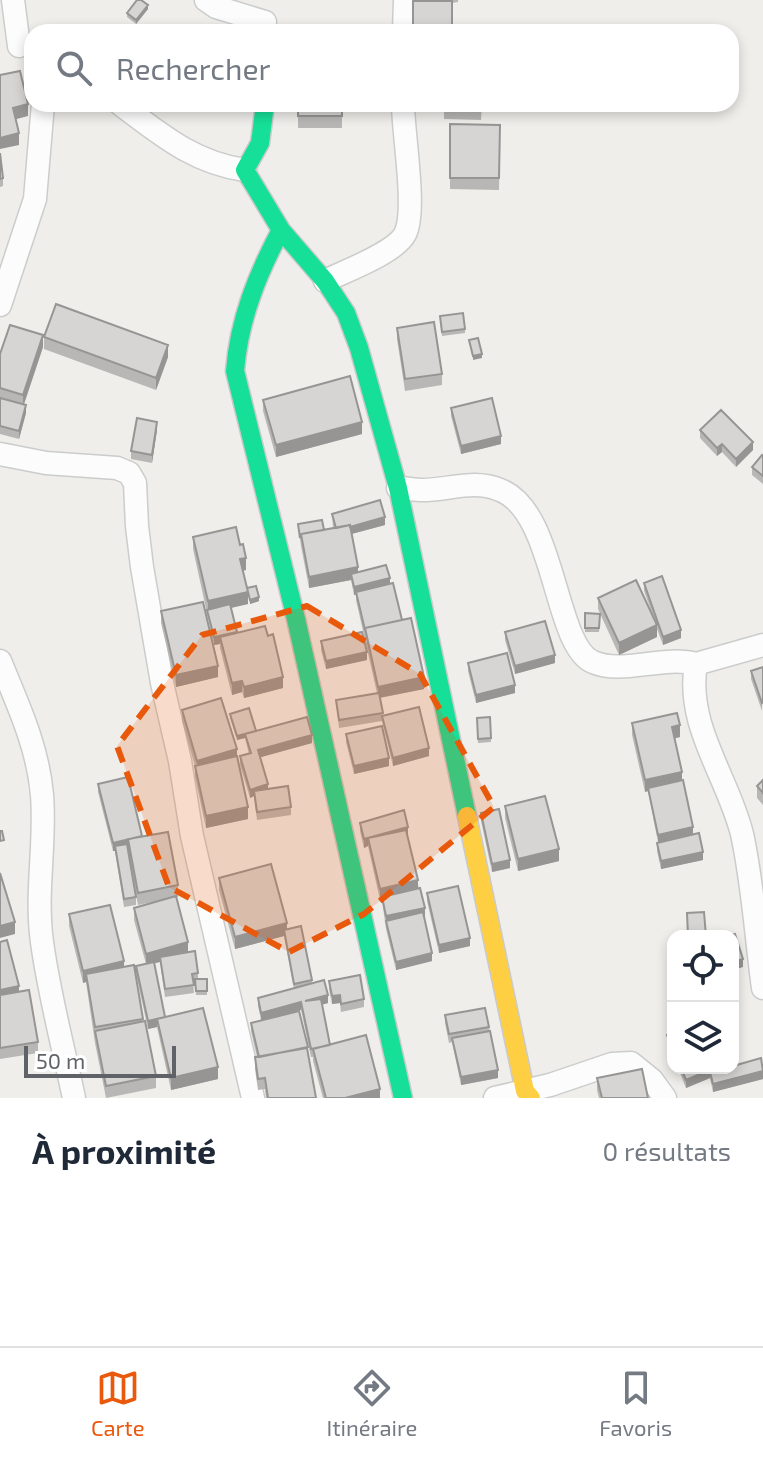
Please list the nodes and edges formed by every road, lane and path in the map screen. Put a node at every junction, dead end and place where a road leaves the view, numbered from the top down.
1 (13, 0) edge
2 (206, 0) edge
3 (405, 0) edge
4 (264, 18) edge
5 (404, 24) edge
6 (17, 48) edge
7 (42, 112) edge
8 (131, 112) edge
9 (264, 112) edge
10 (403, 112) edge
11 (245, 170) junction
12 (281, 230) junction
13 (325, 281) junction
14 (0, 305) edge
15 (0, 454) edge
16 (398, 488) junction
17 (763, 645) edge
18 (0, 661) edge
19 (696, 664) junction
20 (763, 988) edge
21 (528, 1094) edge
22 (74, 1098) edge
23 (253, 1098) edge
24 (403, 1098) edge
25 (495, 1098) edge
26 (665, 1098) edge

1 - 6 street
2 - 4 street
3 - 5 street
7 - 14 street
8 - 11 street
9 - 11 street
10 - 13 street
11 - 12 street
12 - 13 street
12 - 24 street
13 - 16 street
15 - 23 street
16 - 19 street
16 - 21 street
17 - 19 street
18 - 22 street
19 - 20 street
21 - 25 street
21 - 26 street

